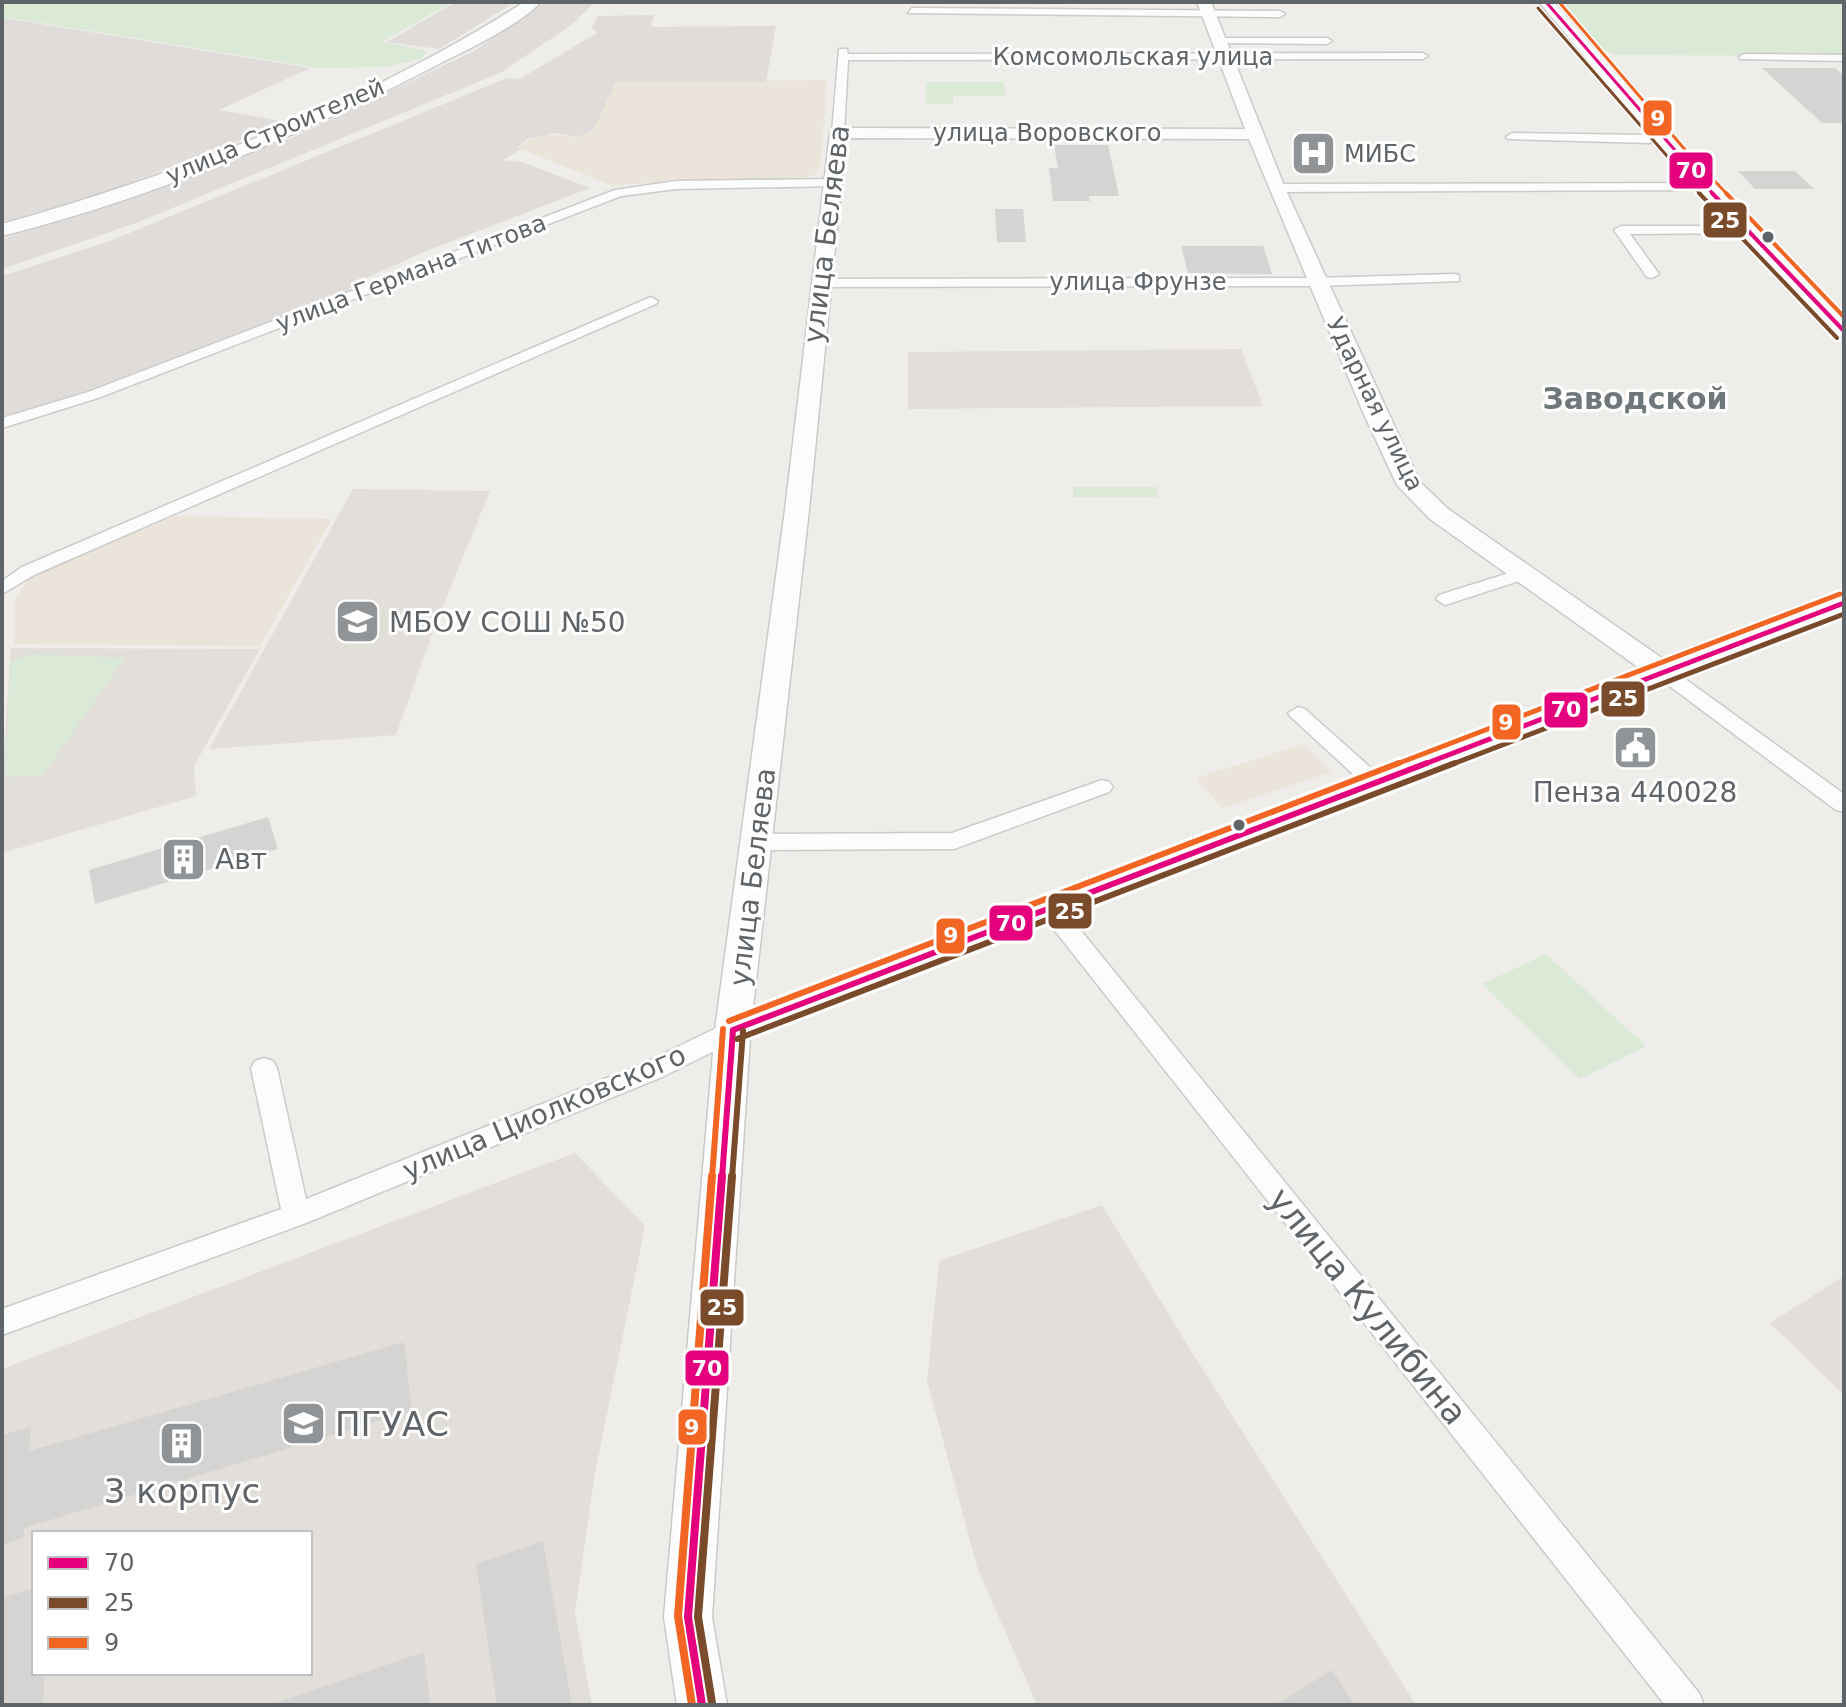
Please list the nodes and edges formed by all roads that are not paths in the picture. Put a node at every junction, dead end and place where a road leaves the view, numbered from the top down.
1 (534, 2) edge
2 (1546, 2) edge
3 (1205, 7) edge
4 (912, 11) dead end
5 (1280, 14) dead end
6 (1327, 41) dead end
7 (1222, 48) junction
8 (843, 54) joint
9 (1423, 56) dead end
10 (1744, 57) dead end
11 (1844, 58) edge
12 (838, 133) junction
13 (1256, 134) junction
14 (1512, 137) dead end
15 (1650, 139) dead end
16 (831, 183) junction
17 (1707, 186) junction
18 (1276, 188) junction
19 (2, 230) edge
20 (1748, 230) junction
21 (1652, 274) dead end
22 (1454, 278) dead end
23 (1318, 282) junction
24 (823, 283) junction
25 (651, 301) dead end
26 (1844, 331) edge
27 (2, 423) edge
28 (1525, 573) junction
29 (2, 589) edge
30 (1445, 599) dead end
31 (1844, 603) edge
32 (1663, 672) junction
33 (1298, 713) dead end
34 (1374, 782) junction
35 (1102, 787) dead end
36 (1844, 805) edge
37 (756, 842) junction
38 (1049, 907) junction
39 (733, 1030) junction
40 (264, 1068) dead end
41 (296, 1215) junction
42 (2, 1322) edge
43 (702, 1705) edge
44 (1687, 1705) edge

1 - 19 street, улица Строителей
2 - 17 street
3 - 4 street
3 - 5 street
3 - 7 street, Ударная улица
6 - 7 street
7 - 8 street, Комсомольская улица
7 - 9 street, Комсомольская улица
7 - 13 street, Ударная улица
8 - 12 street, улица Беляева
10 - 11 street
12 - 13 street, улица Воровского
12 - 16 street, улица Беляева
13 - 18 street, Ударная улица
14 - 15 street
16 - 24 street, улица Беляева
16 - 27 street, улица Германа Титова
17 - 18 street
17 - 20 street
18 - 23 street, Ударная улица
20 - 21 street
20 - 26 street
22 - 23 street, улица Фрунзе
23 - 24 street, улица Фрунзе
23 - 28 street, Ударная улица
24 - 37 street, улица Беляева
25 - 29 street
28 - 30 street
28 - 32 street, Ударная улица
31 - 32 street, улица Циолковского
32 - 34 street, улица Циолковского
32 - 36 street, Ударная улица
33 - 34 street
34 - 38 street, улица Циолковского
35 - 37 street
37 - 39 street, улица Беляева
38 - 39 street, улица Циолковского
38 - 44 street, улица Кулибина
39 - 41 street, улица Циолковского
39 - 43 street, улица Беляева
40 - 41 street
41 - 42 street, улица Циолковского

